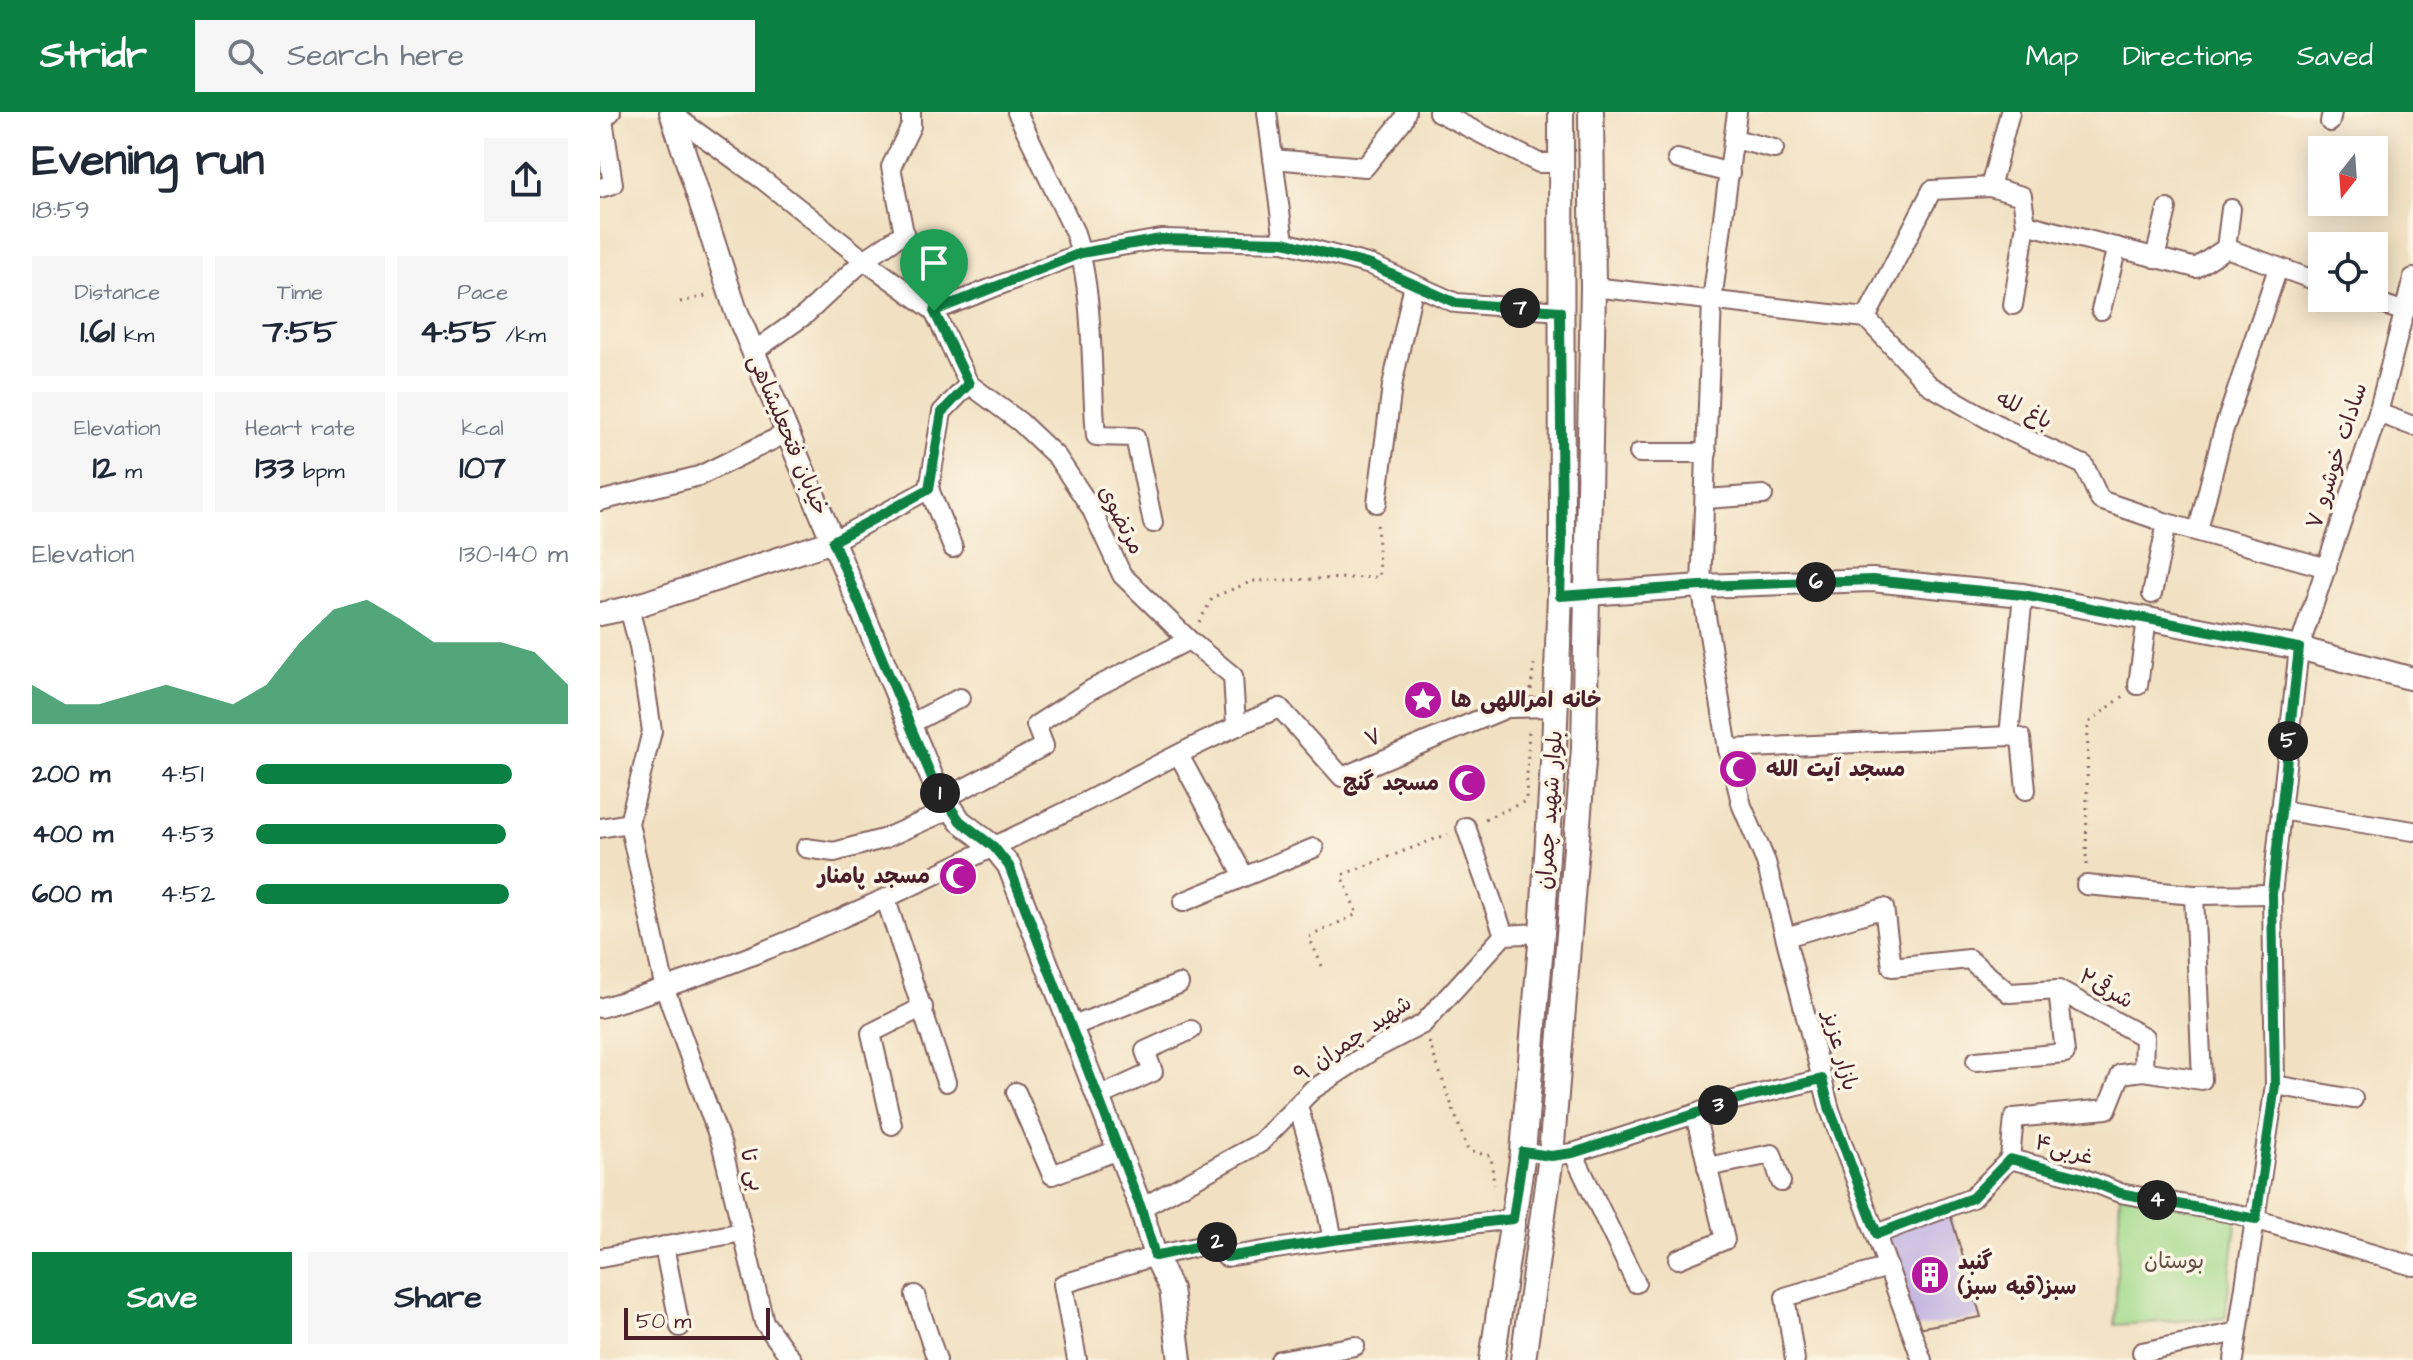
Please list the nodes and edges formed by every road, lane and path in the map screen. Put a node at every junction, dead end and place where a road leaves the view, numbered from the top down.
1 (611, 112) edge
2 (911, 112) edge
3 (1017, 112) edge
4 (1267, 112) edge
5 (1438, 112) edge
6 (1561, 112) edge
7 (1591, 112) edge
8 (1737, 112) edge
9 (2010, 112) edge
10 (671, 113) edge
11 (1404, 116) edge
12 (1734, 139) junction
13 (1774, 149) dead end
14 (1273, 159) junction
15 (1677, 159) dead end
16 (1560, 163) junction
17 (1730, 173) junction
18 (1990, 187) junction
19 (600, 188) edge
20 (2167, 209) dead end
21 (2231, 209) dead end
22 (2026, 224) junction
23 (1284, 242) junction
24 (2117, 247) junction
25 (2226, 248) junction
26 (1081, 253) junction
27 (2155, 258) junction
28 (864, 260) junction
29 (2278, 268) junction
30 (2308, 278) edge
31 (2413, 278) edge
32 (1414, 284) junction
33 (1593, 287) junction
34 (729, 290) junction
35 (1712, 301) junction
36 (680, 302) dead end
37 (2013, 305) dead end
38 (2388, 306) edge
39 (2101, 310) dead end
40 (934, 311) junction
41 (1560, 311) junction
42 (2405, 312) junction
43 (1866, 318) junction
44 (753, 352) junction
45 (969, 384) junction
46 (2378, 413) junction
47 (2413, 426) edge
48 (787, 433) junction
49 (1639, 453) dead end
50 (1707, 453) junction
51 (929, 489) junction
52 (1763, 495) dead end
53 (1705, 499) junction
54 (600, 501) edge
55 (1377, 503) joint
56 (1153, 523) dead end
57 (2167, 523) junction
58 (2198, 530) junction
59 (833, 541) junction
60 (953, 548) dead end
61 (2327, 568) junction
62 (1701, 586) junction
63 (2152, 594) dead end
64 (1587, 595) junction
65 (2023, 595) junction
66 (1560, 596) junction
67 (629, 608) junction
68 (600, 614) edge
69 (2147, 619) junction
70 (1189, 640) junction
71 (2299, 648) junction
72 (2413, 679) edge
73 (2138, 685) joint
74 (960, 698) dead end
75 (1556, 707) junction
76 (910, 724) junction
77 (1236, 725) junction
78 (2009, 736) junction
79 (1728, 749) junction
80 (1179, 755) junction
81 (2026, 790) dead end
82 (948, 804) junction
83 (2280, 810) junction
84 (629, 823) junction
85 (1466, 827) joint
86 (600, 828) edge
87 (2413, 831) edge
88 (994, 847) junction
89 (806, 848) dead end
90 (1314, 848) dead end
91 (1244, 876) junction
92 (2086, 885) joint
93 (2272, 894) junction
94 (2194, 895) junction
95 (886, 900) junction
96 (1183, 902) dead end
97 (1542, 933) junction
98 (1504, 935) junction
99 (1786, 937) junction
100 (1322, 966) dead end
101 (1179, 984) dead end
102 (665, 989) junction
103 (2058, 990) junction
104 (923, 1007) junction
105 (600, 1008) edge
106 (1423, 1024) junction
107 (1071, 1027) junction
108 (1191, 1030) dead end
109 (1976, 1061) dead end
110 (2143, 1071) junction
111 (1822, 1079) junction
112 (946, 1082) dead end
113 (2275, 1085) junction
114 (1016, 1092) dead end
115 (1098, 1097) junction
116 (2353, 1099) dead end
117 (1298, 1106) junction
118 (1695, 1114) junction
119 (892, 1125) dead end
120 (1118, 1150) junction
121 (1523, 1152) junction
122 (1562, 1154) junction
123 (2010, 1159) junction
124 (1707, 1167) junction
125 (1781, 1182) dead end
126 (1495, 1188) dead end
127 (1141, 1208) junction
128 (1513, 1219) junction
129 (2256, 1219) junction
130 (743, 1232) junction
131 (1877, 1234) junction
132 (600, 1237) edge
133 (1333, 1240) junction
134 (664, 1246) junction
135 (1155, 1256) junction
136 (602, 1257) edge
137 (1678, 1259) dead end
138 (2413, 1266) edge
139 (1888, 1267) junction
140 (1636, 1283) dead end
141 (915, 1295) dead end
142 (680, 1327) dead end
143 (2238, 1332) junction
144 (1355, 1346) dead end
145 (2142, 1352) dead end
146 (792, 1360) edge
147 (937, 1360) edge
148 (1077, 1360) edge
149 (1180, 1360) edge
150 (1280, 1360) edge
151 (1492, 1360) edge
152 (1523, 1360) edge
153 (1795, 1360) edge
154 (1922, 1360) edge
155 (2234, 1360) edge

1 - 19 street
2 - 28 street
3 - 26 street
4 - 14 street
5 - 16 street
6 - 16 main road, بلوار شهید چمران
7 - 33 main road, بلوار شهید چمران
8 - 12 street, بازار عزیز
9 - 18 street
10 - 28 street
10 - 34 street, خیابان فتحعلیشاهی
11 - 14 street
12 - 13 street
12 - 17 street, بازار عزیز
14 - 23 street
15 - 17 street
16 - 41 main road, بلوار شهید چمران
17 - 35 street, بازار عزیز
18 - 22 street
18 - 43 street
20 - 27 street
21 - 25 street
22 - 24 street
22 - 37 street
23 - 26 street
23 - 32 street
24 - 27 street
24 - 39 street
25 - 27 street
25 - 29 street
26 - 40 street
26 - 56 street
28 - 40 street
28 - 44 street
29 - 30 street
29 - 58 street
31 - 42 street, سادات خوشرو ۷
32 - 41 street
32 - 55 street
33 - 35 street
33 - 64 main road, بلوار شهید چمران
34 - 36 path
34 - 44 street, خیابان فتحعلیشاهی
35 - 43 street
35 - 50 street, بازار عزیز
38 - 42 street
40 - 45 street
41 - 66 main road, بلوار شهید چمران
42 - 46 street, سادات خوشرو ۷
43 - 57 street, باغ لله
44 - 48 street, خیابان فتحعلیشاهی
45 - 51 street
45 - 70 street, مرتضوی
46 - 47 street
46 - 61 street, سادات خوشرو ۷
48 - 54 street
48 - 59 street, خیابان فتحعلیشاهی
49 - 50 street
50 - 53 street, بازار عزیز
51 - 59 street
51 - 60 street
52 - 53 street
53 - 62 street, بازار عزیز
55 - 70 path
57 - 58 street, باغ لله
57 - 63 street
58 - 61 street, باغ لله
59 - 67 street
59 - 76 street, خیابان فتحعلیشاهی
61 - 71 street, سادات خوشرو ۷
62 - 64 street
62 - 65 street
62 - 79 street, بازار عزیز
64 - 66 street
64 - 122 main road, بلوار شهید چمران
65 - 69 street
65 - 78 street
66 - 75 main road, بلوار شهید چمران
67 - 68 street
67 - 84 street
69 - 71 street
69 - 73 street
70 - 77 street, مرتضوی
70 - 82 street
71 - 72 street
71 - 83 street, سادات خوشرو ۷
73 - 92 path
74 - 76 street
75 - 77 street, ۷
75 - 97 main road, بلوار شهید چمران
76 - 82 street, خیابان فتحعلیشاهی
77 - 80 street
78 - 79 street
78 - 81 street
79 - 99 street, بازار عزیز
80 - 88 street
80 - 91 street
82 - 88 street, خیابان فتحعلیشاهی
82 - 89 street
83 - 87 street
83 - 93 street, سادات خوشرو ۷
84 - 86 street
84 - 102 street, بی تا
85 - 98 street
85 - 100 path
88 - 95 street
88 - 107 street, خیابان فتحعلیشاهی
90 - 91 street
91 - 96 street
92 - 94 street
93 - 94 street
93 - 113 street, سادات خوشرو ۷
94 - 110 street
95 - 102 street
95 - 104 street
97 - 98 street
97 - 121 main road, بلوار شهید چمران
98 - 106 street, شهید چمران ۹
99 - 103 street, شرقی۲
99 - 111 street, بازار عزیز
101 - 107 street
102 - 105 street
102 - 130 street, بی تا
103 - 109 street
103 - 110 street, شرقی۲
104 - 112 street
104 - 119 street
106 - 117 street, شهید چمران ۹
106 - 126 path
107 - 115 street, خیابان فتحعلیشاهی
108 - 115 street
110 - 123 street
111 - 118 street
111 - 131 street, بازار عزیز
113 - 116 street
113 - 129 street, سادات خوشرو ۷
114 - 120 street
115 - 120 street, خیابان فتحعلیشاهی
117 - 127 street, شهید چمران ۹
117 - 133 street
118 - 122 street
118 - 124 street
120 - 127 street, خیابان فتحعلیشاهی
121 - 122 main road
121 - 128 main road, بلوار شهید چمران
122 - 140 street
122 - 152 main road, بلوار شهید چمران
123 - 129 street, غربی۴
123 - 131 street, غربی۴
124 - 125 street
124 - 137 street
127 - 135 street, خیابان فتحعلیشاهی
128 - 133 street
128 - 151 main road, بلوار شهید چمران
129 - 138 street, غربی۴
129 - 143 street, سادات خوشرو ۷
130 - 134 street
130 - 146 street, بی تا
131 - 139 street, بازار عزیز
132 - 136 street
133 - 135 street
134 - 136 street
134 - 142 street
135 - 148 street
135 - 149 street, خیابان فتحعلیشاهی
139 - 153 street
139 - 154 street, بازار عزیز
141 - 147 street
143 - 145 street
143 - 155 street, سادات خوشرو ۷
144 - 150 street

